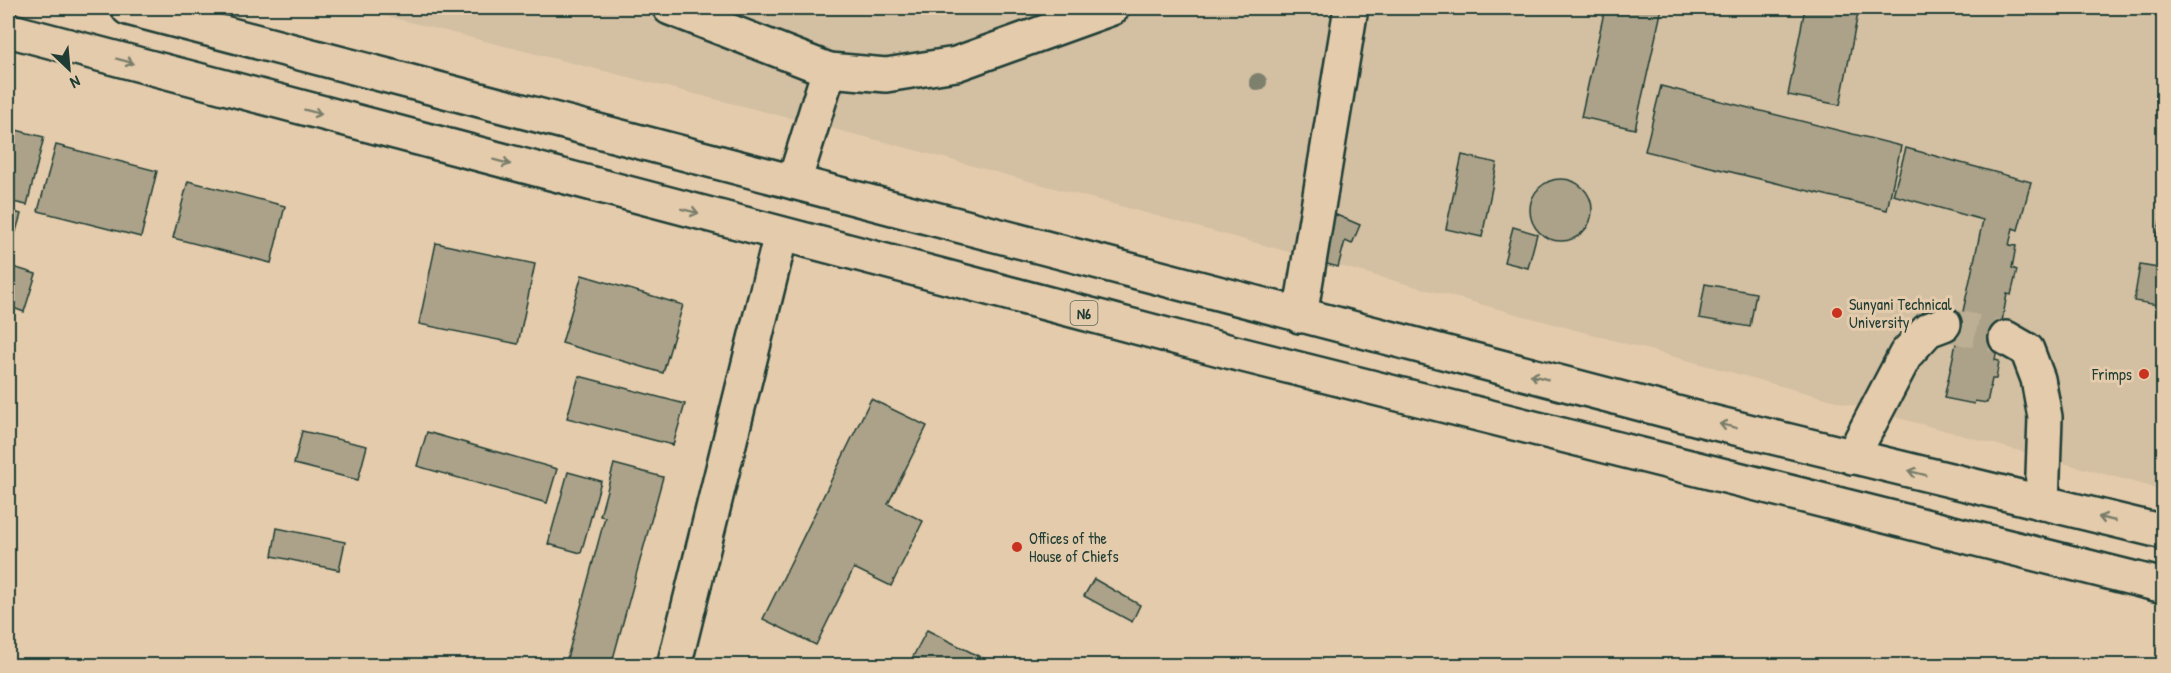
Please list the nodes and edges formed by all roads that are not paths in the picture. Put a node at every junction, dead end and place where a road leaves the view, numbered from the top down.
1 (128, 8) edge
2 (670, 8) edge
3 (1112, 8) edge
4 (1351, 8) edge
5 (8, 30) edge
6 (829, 70) junction
7 (794, 182) junction
8 (781, 234) junction
9 (1300, 316) junction
10 (1944, 324) tunnel mouth
11 (2006, 338) tunnel mouth
12 (1852, 457) junction
13 (2042, 503) junction
14 (2163, 532) edge
15 (2163, 586) edge
16 (674, 666) edge

1 - 7 main road
2 - 6 main road
3 - 6 main road
4 - 9 main road
5 -> 8 main road, N6
6 - 7 main road
7 - 9 main road
8 - 15 main road, N6
8 - 16 main road
12 -> 9 main road
10 - 12 main road
11 - 13 main road
13 -> 12 main road
14 -> 13 main road

